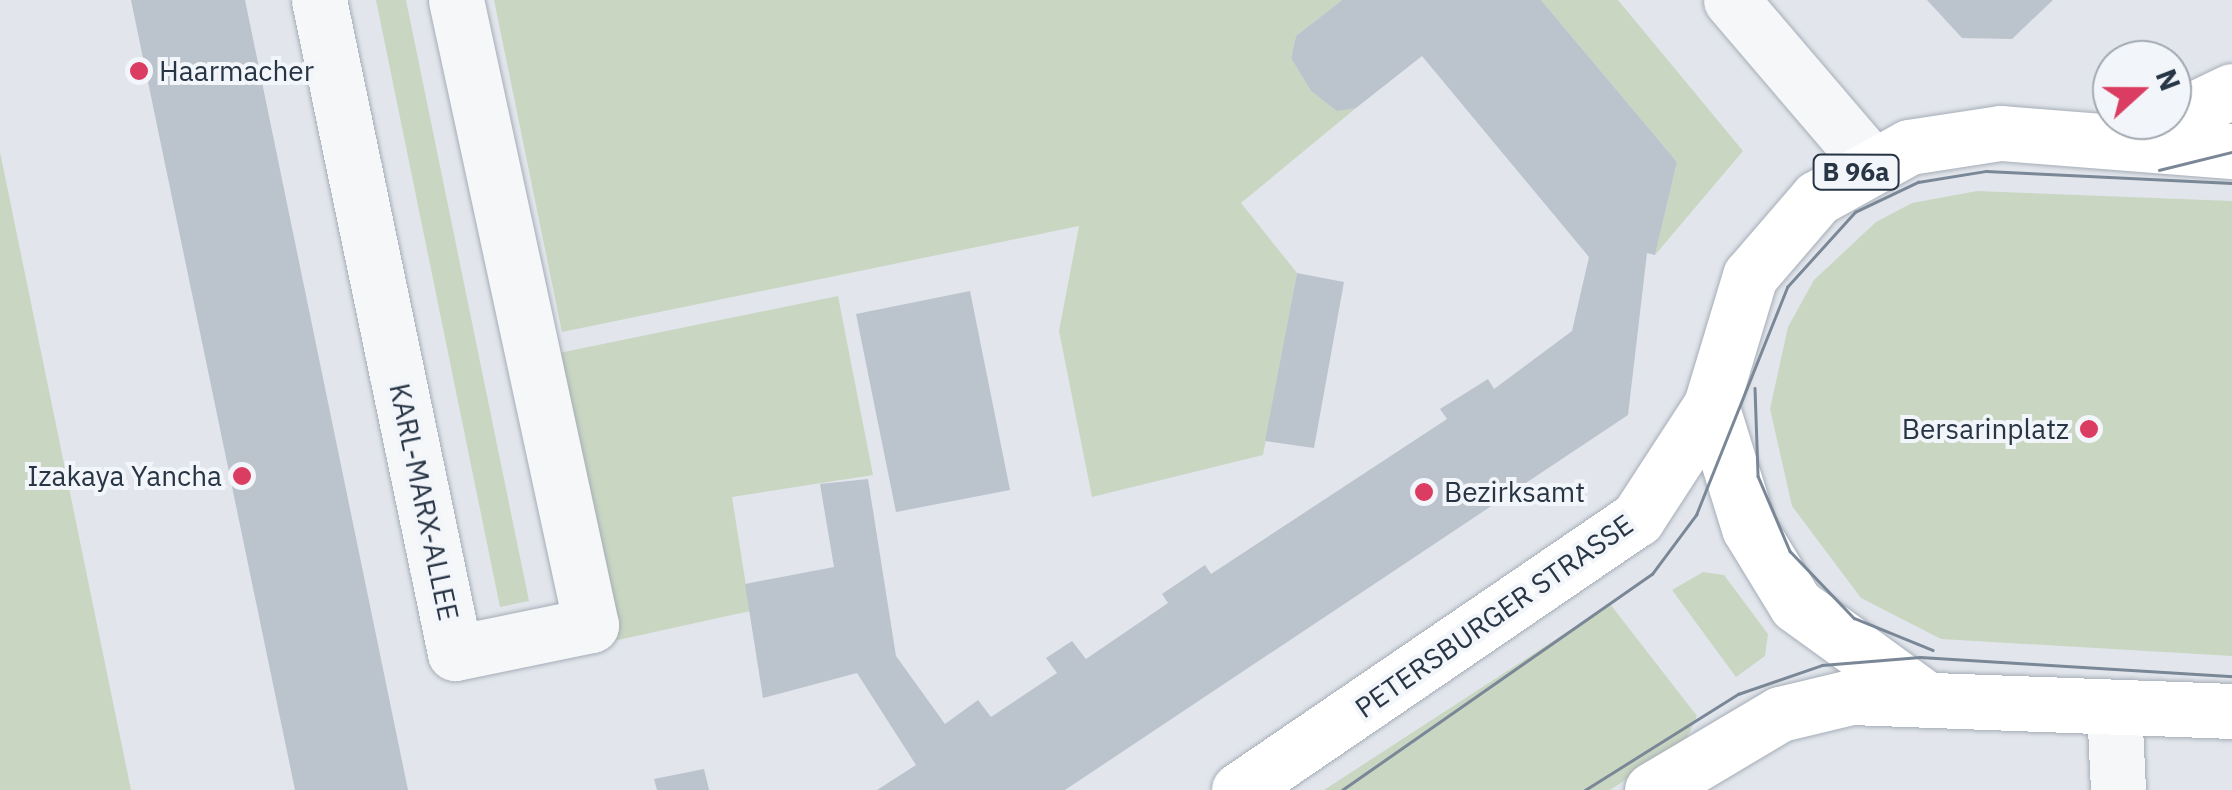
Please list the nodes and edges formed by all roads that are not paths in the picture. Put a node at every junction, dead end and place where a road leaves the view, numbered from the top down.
1 (319, 0) edge
2 (456, 0) edge
3 (1731, 0) edge
4 (2232, 91) edge
5 (2192, 110) edge
6 (2092, 138) edge
7 (2148, 140) edge
8 (2232, 151) edge
9 (1870, 163) junction
10 (1710, 405) junction
11 (1918, 694) junction
12 (2114, 707) junction
13 (2232, 711) edge
14 (1239, 790) edge
15 (1652, 790) edge
16 (2118, 790) edge

1 - 2 street, KARL-MARX-ALLEE
3 - 9 street
4 - 5 main road, B 96a
6 - 9 main road, B 96a
7 - 8 main road
9 - 10 main road, B 96a
10 - 11 main road
10 - 14 main road, PETERSBURGER STRASSE / B 96a
11 - 12 main road
11 - 15 main road
12 - 13 main road
12 - 16 street

